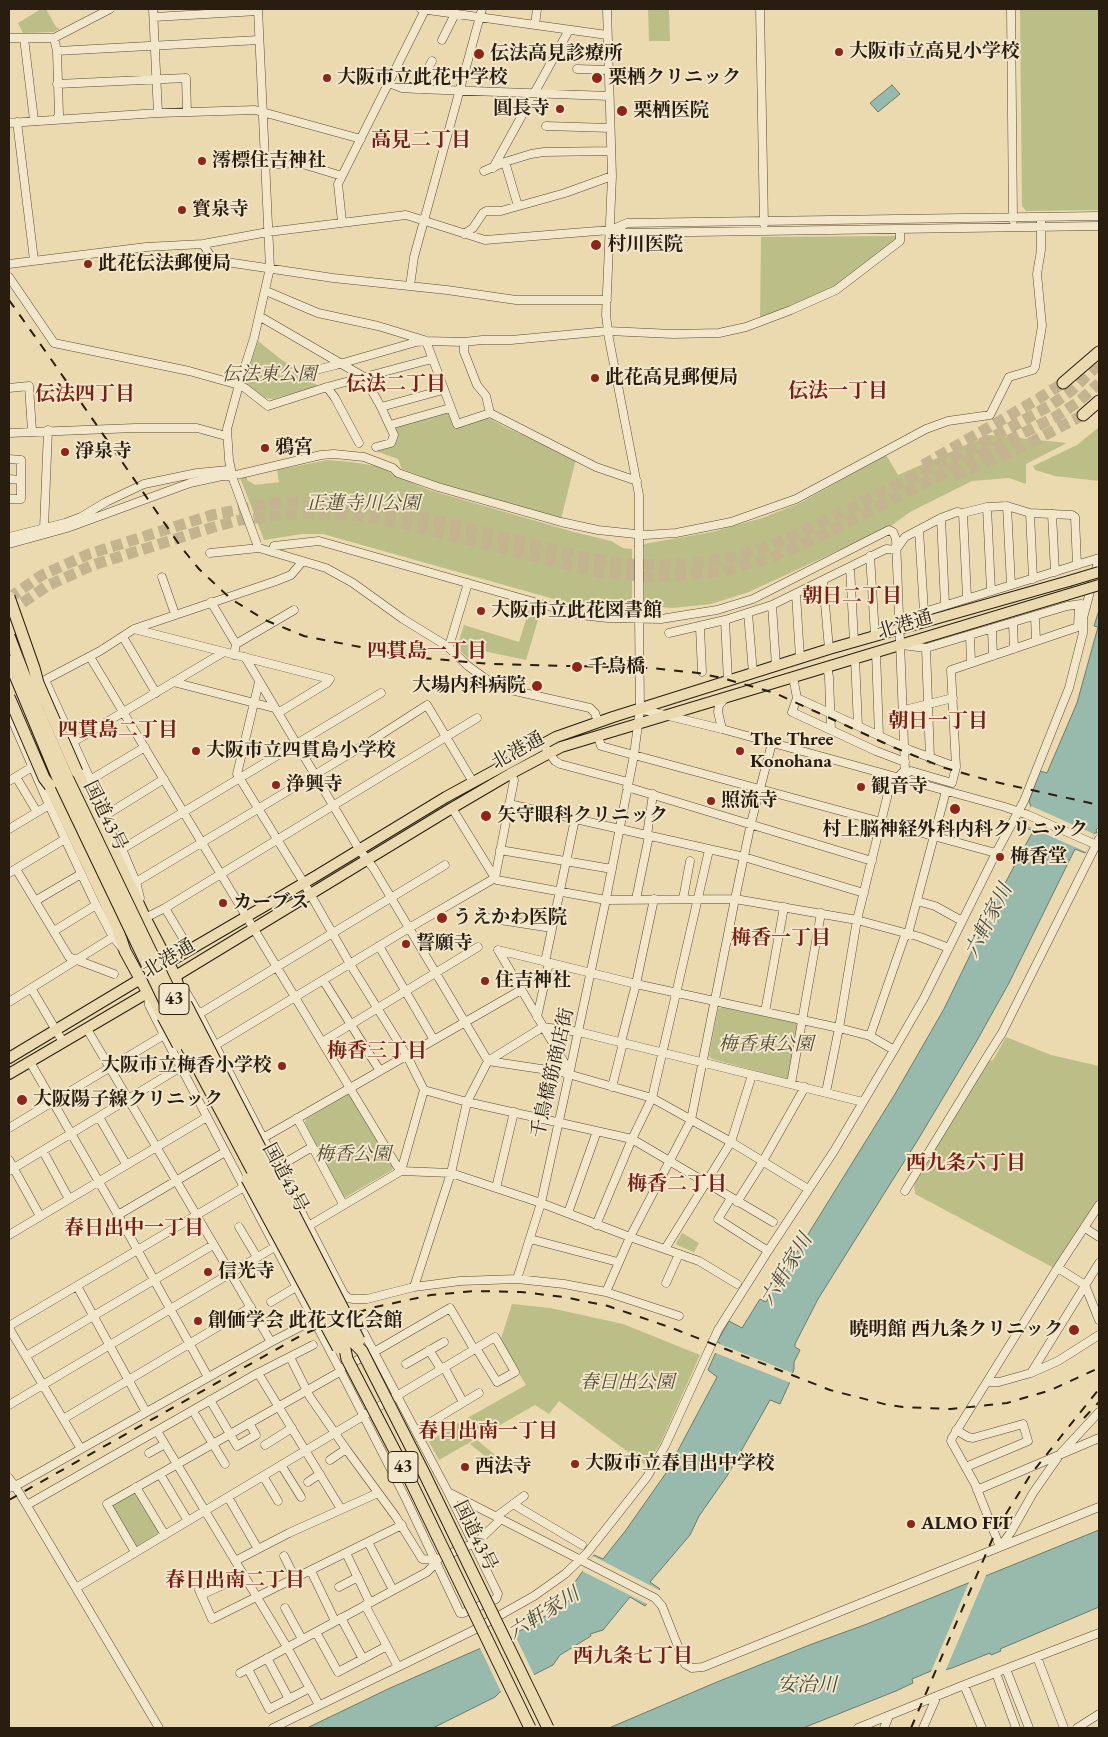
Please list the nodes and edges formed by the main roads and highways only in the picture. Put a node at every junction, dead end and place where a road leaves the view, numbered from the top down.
1 (1099, 352) edge
2 (1062, 383) tunnel mouth
3 (1099, 401) edge
4 (1083, 415) tunnel mouth
5 (1099, 572) edge
6 (1099, 585) edge
7 (9, 597) edge
8 (9, 621) edge
9 (9, 636) edge
10 (9, 661) edge
11 (9, 680) edge
12 (41, 682) junction
13 (9, 698) edge
14 (50, 786) junction
15 (168, 962) junction
16 (175, 976) junction
17 (141, 979) junction
18 (148, 993) junction
19 (9, 1058) edge
20 (9, 1074) edge
21 (362, 1351) junction
22 (347, 1359) junction
23 (530, 1728) edge
24 (548, 1728) edge

1 - 2 highway
3 - 4 highway
5 - 15 main road, 北港通, bridge
6 - 16 main road, 北港通, bridge
7 - 12 highway, 43, bridge
8 - 12 highway
9 - 21 highway, 国道43号 / 43, bridge
10 - 22 highway, 国道43号 / 43, bridge
11 - 14 highway, 43
12 - 15 highway, 43, bridge
13 - 14 highway, 43, bridge
14 - 17 highway, 43
15 - 16 highway, 43
15 - 17 main road, 北港通
16 - 18 main road, 北港通
16 - 21 highway, bridge
17 - 18 highway, 43
17 - 19 main road, 北港通
18 - 20 main road, 北港通
18 - 22 highway, 43, bridge
21 - 24 highway, 国道43号 / 43, bridge
22 - 23 highway, 国道43号 / 43, bridge

